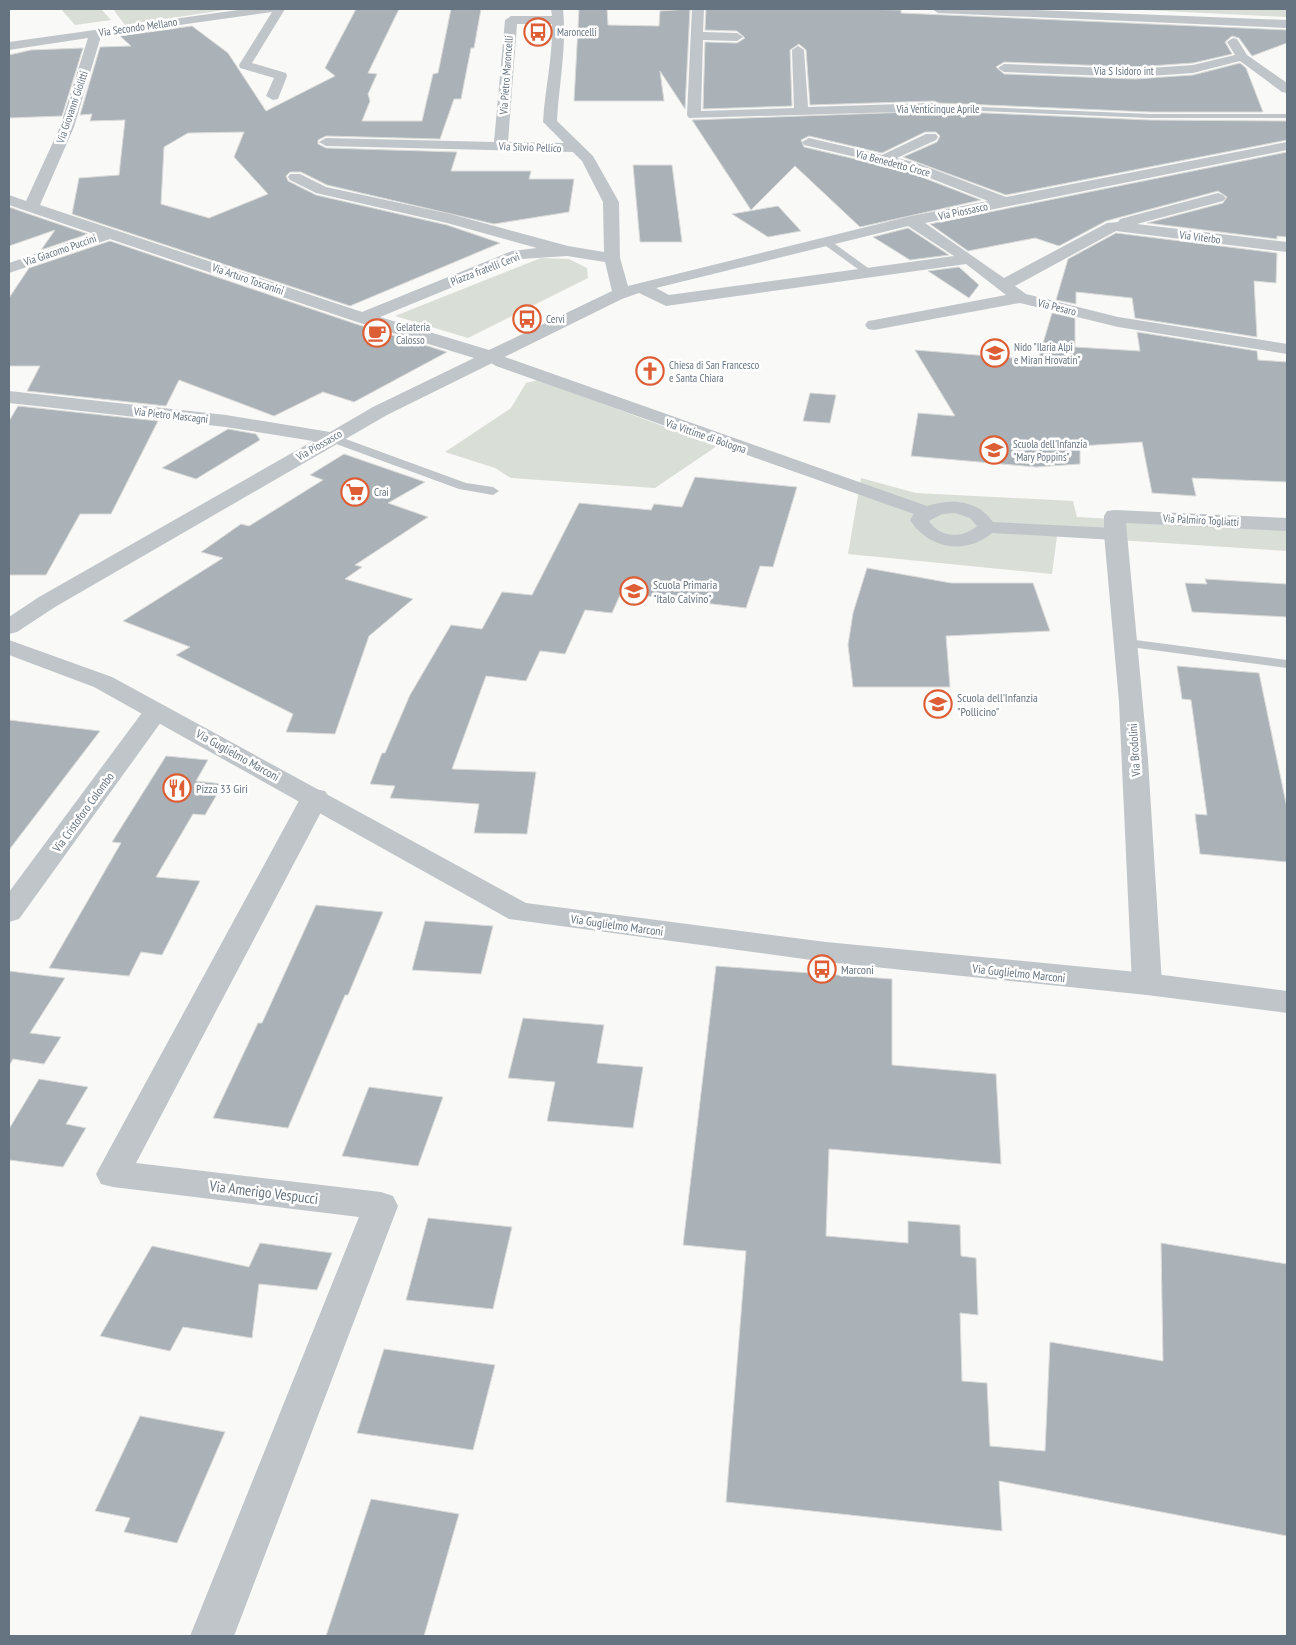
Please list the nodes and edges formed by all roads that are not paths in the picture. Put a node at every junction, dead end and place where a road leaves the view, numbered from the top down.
1 (268, 9) edge
2 (279, 9) edge
3 (698, 9) edge
4 (938, 9) edge
5 (557, 14) edge
6 (1220, 20) junction
7 (1287, 24) edge
8 (96, 33) junction
9 (697, 36) junction
10 (737, 37) dead end
11 (9, 46) edge
12 (798, 50) dead end
13 (1242, 57) junction
14 (1004, 68) dead end
15 (1287, 89) edge
16 (273, 96) dead end
17 (934, 107) joint
18 (801, 111) junction
19 (1287, 116) edge
20 (931, 137) dead end
21 (326, 142) dead end
22 (808, 142) dead end
23 (501, 146) junction
24 (1287, 146) edge
25 (577, 148) junction
26 (884, 160) junction
27 (295, 177) dead end
28 (1218, 198) dead end
29 (9, 200) edge
30 (1004, 202) junction
31 (31, 206) junction
32 (911, 221) junction
33 (1113, 226) junction
34 (111, 233) junction
35 (825, 241) junction
36 (1287, 247) edge
37 (567, 251) junction
38 (612, 258) junction
39 (969, 259) junction
40 (9, 268) edge
41 (870, 273) junction
42 (1004, 285) junction
43 (640, 287) junction
44 (621, 293) junction
45 (1020, 298) junction
46 (364, 318) junction
47 (874, 325) dead end
48 (1225, 338) junction
49 (1287, 349) edge
50 (1212, 352) dead end
51 (488, 356) junction
52 (9, 397) edge
53 (332, 438) junction
54 (493, 491) dead end
55 (926, 512) junction
56 (1287, 524) edge
57 (1115, 525) junction
58 (986, 527) junction
59 (9, 627) edge
60 (1128, 644) junction
61 (9, 647) edge
62 (1287, 664) edge
63 (156, 711) junction
64 (314, 797) junction
65 (9, 912) edge
66 (1147, 984) junction
67 (1287, 1002) edge
68 (212, 1636) edge

1 - 8 street, Via Secondo Mellano
2 - 16 street
3 - 9 street, Via Venticinque Aprile
4 - 6 street
5 - 23 street, Via Pietro Maroncelli
5 - 25 street, Via Pietro Maroncelli
6 - 7 street
6 - 13 street
8 - 11 street, Via Secondo Mellano
8 - 31 street, Via Giovanni Giolitti
9 - 10 street
9 - 18 street, Via Venticinque Aprile
12 - 18 street
13 - 14 street, Via S Isidoro int
13 - 15 street
17 - 18 street, Via Venticinque Aprile
17 - 19 lane, Via Venticinque Aprile
20 - 26 street
21 - 23 street, Via Silvio Pellico
22 - 26 street, Via Benedetto Croce
23 - 25 street, Via Silvio Pellico
24 - 30 street, Via Piossasco
25 - 38 street, Via Silvio Pellico
26 - 30 street, Via Benedetto Croce
27 - 37 street
28 - 33 street
29 - 31 street, Via Arturo Toscanini
30 - 32 street, Via Piossasco
31 - 34 street, Via Arturo Toscanini
32 - 35 street, Via Piossasco
32 - 39 street, Via Pesaro
33 - 36 street, Via Viterbo
33 - 42 street
34 - 40 street, Via Giacomo Puccini
34 - 46 street, Via Arturo Toscanini
35 - 41 lane
35 - 43 street, Via Piossasco
37 - 38 street, Piazza fratelli Cervi
37 - 46 street, Piazza fratelli Cervi
38 - 44 street, Via Silvio Pellico
39 - 41 street
39 - 42 street, Via Pesaro
41 - 43 street
42 - 45 street, Via Pesaro
43 - 44 street, Via Piossasco
44 - 51 street, Via Piossasco
45 - 47 street
45 - 48 street, Via Pesaro
46 - 51 street, Via Arturo Toscanini
48 - 49 street, Via Pesaro
48 - 50 street
51 - 53 street, Via Piossasco
51 - 55 street, Via Vittime di Bologna
52 - 53 street, Via Pietro Mascagni
53 - 54 lane
53 - 59 street, Via Piossasco
55 - 58 street, Via Vittime di Bologna
55 - 58 street
56 - 57 street, Via Palmiro Togliatti
57 - 58 street
57 - 60 street, Via Brodolini
60 - 62 lane
60 - 66 street, Via Brodolini
61 - 63 street, Via Guglielmo Marconi
63 - 64 street, Via Guglielmo Marconi
63 - 65 street, Via Cristoforo Colombo
64 - 66 street, Via Guglielmo Marconi
64 - 68 street, Via Amerigo Vespucci
66 - 67 street, Via Guglielmo Marconi

